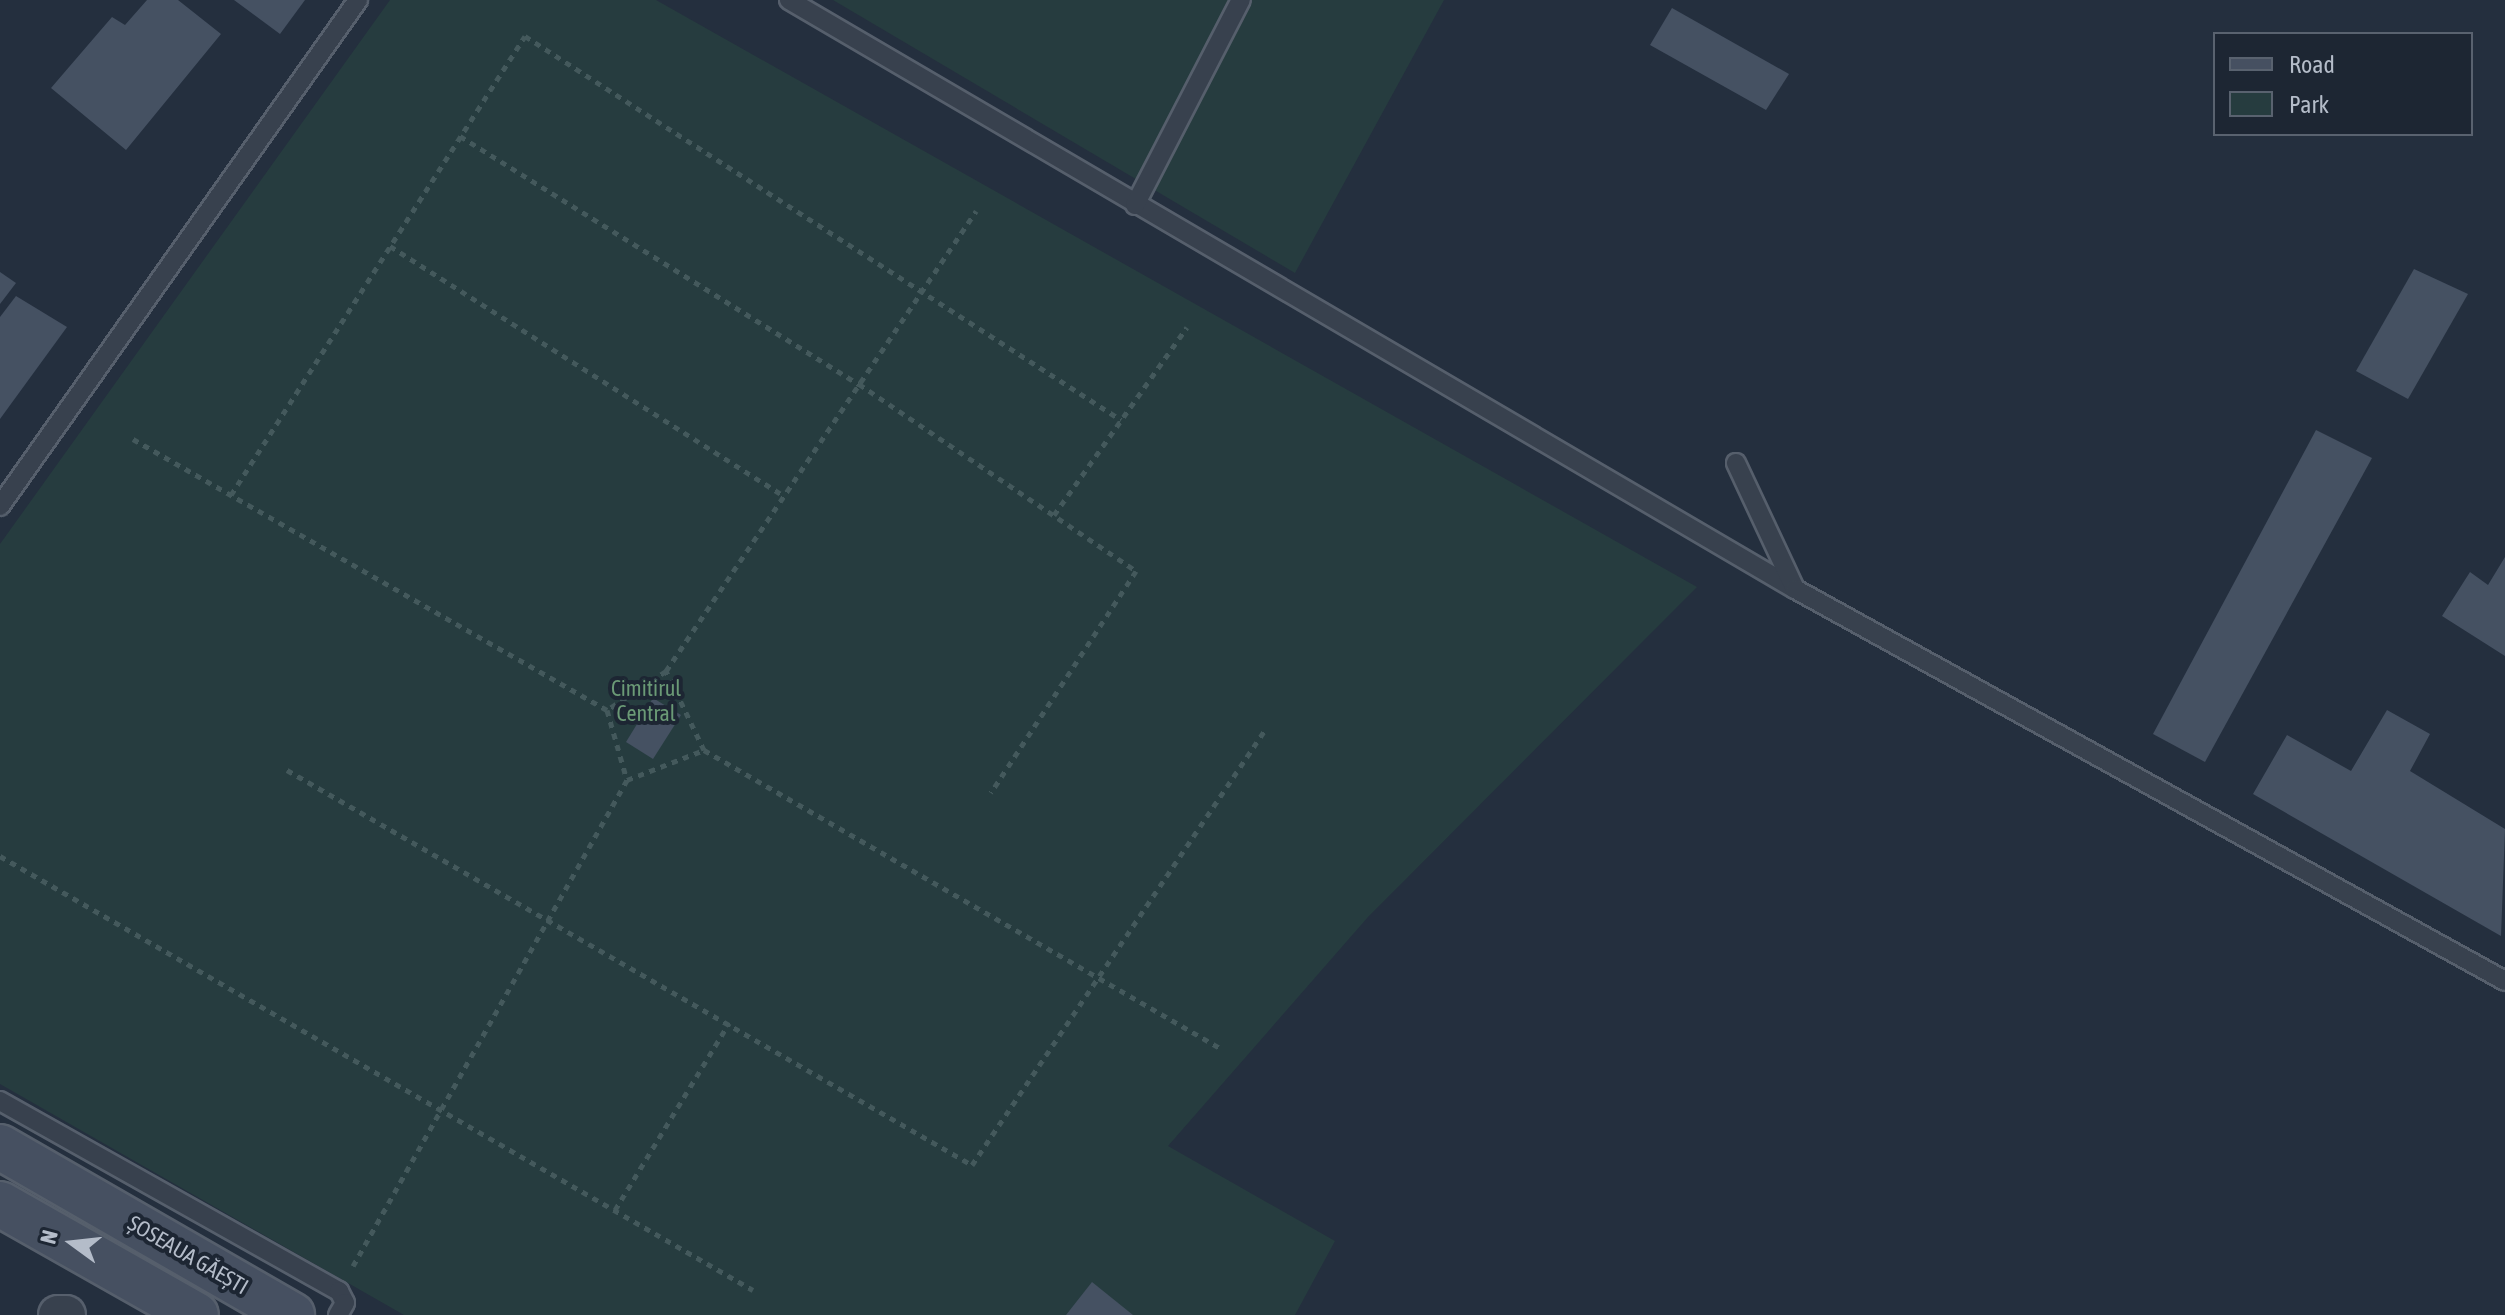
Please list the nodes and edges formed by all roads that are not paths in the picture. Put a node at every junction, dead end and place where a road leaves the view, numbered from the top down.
1 (358, 0) edge
2 (789, 0) edge
3 (1241, 0) edge
4 (1135, 205) junction
5 (1736, 463) dead end
6 (0, 506) edge
7 (1795, 589) junction
8 (2505, 981) edge
9 (0, 1101) edge
10 (0, 1147) edge
11 (16, 1213) edge
12 (195, 1315) edge
13 (292, 1315) edge
14 (338, 1315) edge

1 - 6 lane
2 - 4 lane
3 - 4 lane
4 - 7 lane
5 - 7 lane
7 - 8 lane
9 - 14 lane
10 - 13 main road, ȘOSEAUA GĂEȘTI
11 - 12 main road

